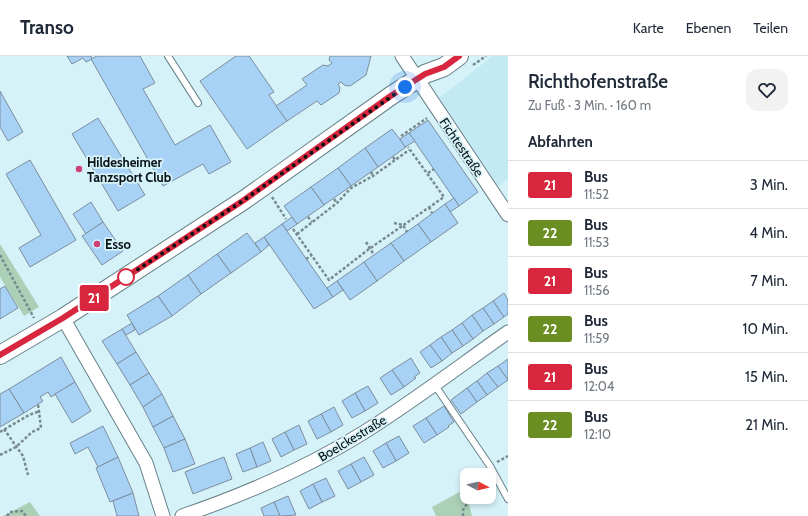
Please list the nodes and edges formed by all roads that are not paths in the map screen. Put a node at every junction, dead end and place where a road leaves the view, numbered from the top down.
1 (168, 56) edge
2 (402, 56) edge
3 (435, 56) edge
4 (459, 56) edge
5 (421, 77) junction
6 (198, 104) dead end
7 (508, 215) edge
8 (63, 318) junction
9 (508, 332) edge
10 (0, 355) edge
11 (434, 383) junction
12 (508, 499) edge
13 (163, 516) edge
14 (182, 516) edge

1 - 6 lane
2 - 5 street, Fichtestraße
3 - 5 street
4 - 5 street
5 - 7 street, Fichtestraße
5 - 8 street
8 - 10 street
8 - 13 street
9 - 11 street, Boelckestraße
11 - 12 lane
11 - 14 street, Boelckestraße

